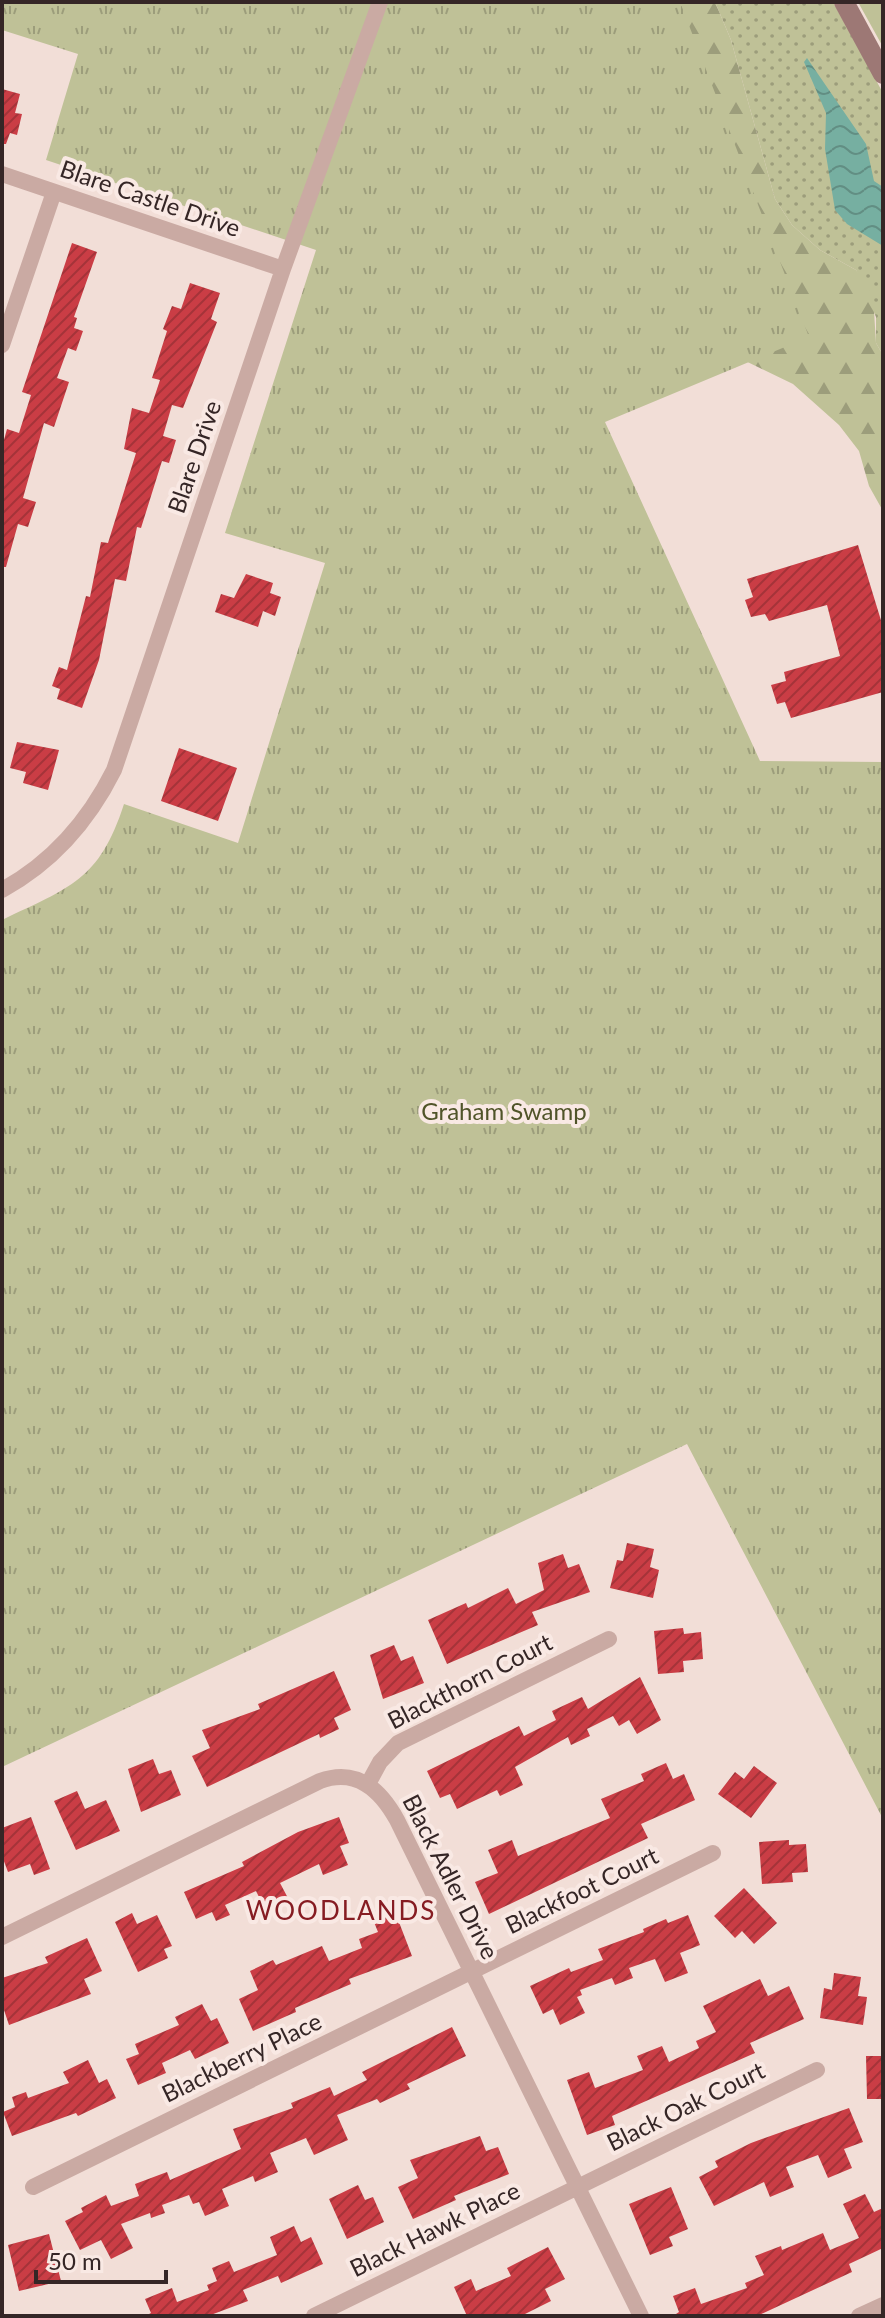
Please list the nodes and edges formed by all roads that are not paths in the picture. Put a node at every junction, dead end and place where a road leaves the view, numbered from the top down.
1 (380, 2) edge
2 (844, 2) edge
3 (883, 74) edge
4 (2, 174) edge
5 (54, 192) junction
6 (283, 269) junction
7 (2, 345) edge
8 (2, 890) edge
9 (609, 1639) dead end
10 (368, 1784) junction
11 (713, 1853) dead end
12 (2, 1937) edge
13 (472, 1973) junction
14 (817, 2070) dead end
15 (33, 2187) dead end
16 (576, 2187) junction
17 (883, 2305) edge
18 (314, 2316) edge
19 (641, 2316) edge
20 (859, 2316) edge

1 - 6 street, Blare Drive
2 - 3 street
4 - 5 street, Blare Castle Drive
5 - 6 street, Blare Castle Drive
5 - 7 street
6 - 8 street, Blare Drive
9 - 10 street, Blackthorn Court
10 - 12 street, Black Adler Drive
10 - 13 street, Black Adler Drive
11 - 13 street, Blackfoot Court
13 - 15 street, Blackberry Place
13 - 16 street, Black Adler Drive
14 - 16 street, Black Oak Court
16 - 18 street, Black Hawk Place
16 - 19 street, Black Adler Drive
17 - 20 street

